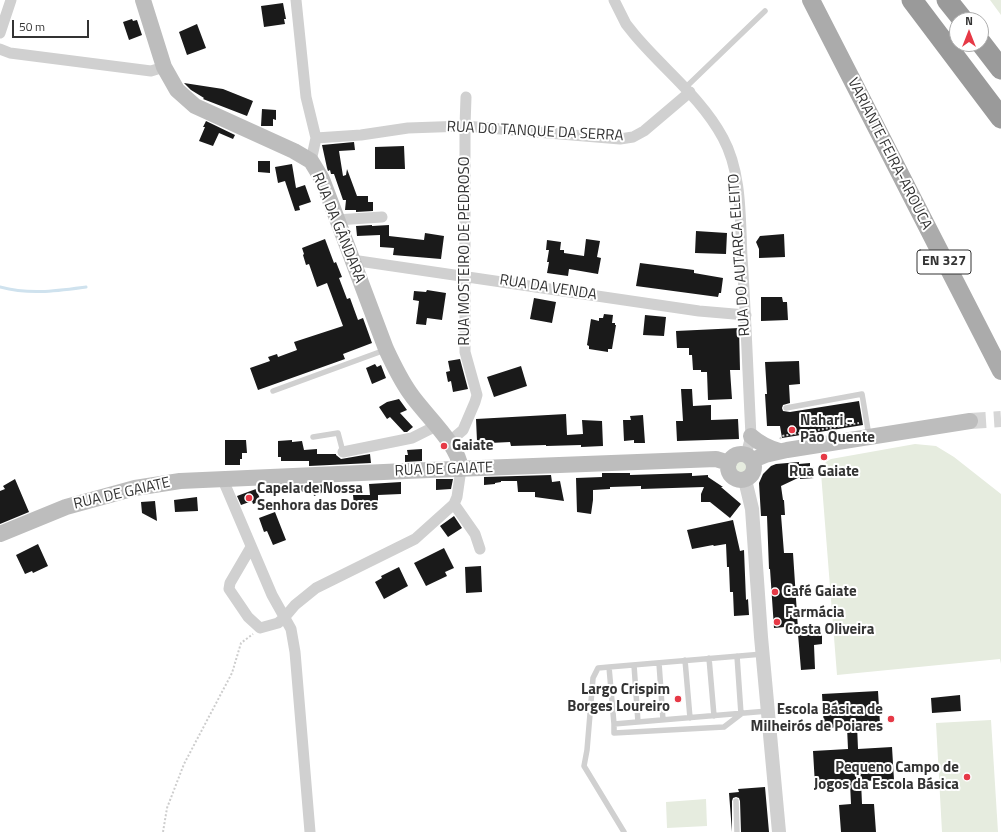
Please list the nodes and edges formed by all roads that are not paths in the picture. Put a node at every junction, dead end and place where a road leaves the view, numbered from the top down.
1 (11, 0) edge
2 (143, 0) edge
3 (296, 0) edge
4 (614, 0) edge
5 (811, 0) edge
6 (912, 0) edge
7 (947, 0) edge
8 (765, 11) dead end
9 (957, 12) edge
10 (0, 33) edge
11 (0, 49) edge
12 (987, 52) edge
13 (164, 67) junction
14 (1001, 69) edge
15 (687, 90) junction
16 (466, 97) dead end
17 (1001, 118) edge
18 (465, 126) junction
19 (316, 138) junction
20 (311, 161) junction
21 (382, 217) dead end
22 (336, 220) junction
23 (352, 260) junction
24 (465, 276) junction
25 (746, 315) junction
26 (386, 350) junction
27 (1001, 371) edge
28 (272, 392) dead end
29 (786, 408) dead end
30 (970, 421) tunnel mouth
31 (436, 426) junction
32 (866, 430) junction
33 (751, 436) junction
34 (313, 437) dead end
35 (449, 442) junction
36 (781, 444) junction
37 (343, 452) joint
38 (749, 458) junction
39 (729, 463) junction
40 (461, 469) junction
41 (223, 480) junction
42 (745, 480) junction
43 (454, 504) junction
44 (0, 534) edge
45 (252, 547) junction
46 (480, 549) dead end
47 (284, 618) junction
48 (763, 654) junction
49 (737, 656) junction
50 (709, 658) junction
51 (685, 660) junction
52 (659, 662) junction
53 (634, 665) junction
54 (609, 667) junction
55 (769, 711) junction
56 (741, 714) junction
57 (714, 716) junction
58 (690, 718) junction
59 (663, 720) junction
60 (638, 722) junction
61 (614, 724) junction
62 (736, 801) dead end
63 (310, 832) edge
64 (624, 832) edge
65 (737, 832) edge
66 (779, 832) edge

1 - 10 street
2 - 13 main road, RUA DA GÂNDARA
3 - 19 street
4 - 15 street, RUA DO AUTARCA ELEITO
5 - 27 main road, VARIANTE FEIRA-AROUCA / EN 327
6 - 17 highway
7 - 9 highway
8 - 15 lane
11 - 13 street
12 - 14 highway
13 - 20 main road, RUA DA GÂNDARA
15 - 18 street, RUA DO TANQUE DA SERRA
15 - 25 street, RUA DO AUTARCA ELEITO
16 - 18 street, RUA MOSTEIRO DE PEDROSO
18 - 19 street, RUA DO TANQUE DA SERRA
18 - 24 street, RUA MOSTEIRO DE PEDROSO
19 - 20 street
20 - 22 main road, RUA DA GÂNDARA
21 - 22 street
22 - 23 main road, RUA DA GÂNDARA
23 - 24 street, RUA DA VENDA
23 - 26 main road, RUA DA GÂNDARA
24 - 25 street, RUA DA VENDA
24 - 35 street, RUA MOSTEIRO DE PEDROSO
25 - 33 street, RUA DO AUTARCA ELEITO
26 - 28 lane
26 - 31 main road, RUA DA GÂNDARA
29 - 32 lane
30 - 32 main road
31 - 35 main road, RUA DA GÂNDARA
31 - 37 street
32 - 36 main road
33 - 36 main road
33 - 38 street, RUA DO AUTARCA ELEITO
34 - 37 lane
35 - 40 main road, RUA DA GÂNDARA
36 - 38 main road
38 - 39 main road
38 - 42 main road
39 - 40 main road, RUA DE GAIATE
39 - 42 main road
40 - 41 main road, RUA DE GAIATE
40 - 43 street
41 - 44 main road, RUA DE GAIATE
41 - 45 street
42 - 48 street
43 - 46 street
43 - 47 street
45 - 47 street
45 - 47 street
47 - 63 street
48 - 49 lane
48 - 55 street
49 - 50 lane
49 - 56 lane
50 - 51 lane
50 - 57 lane
51 - 52 lane
51 - 58 lane
52 - 53 lane
52 - 59 lane
53 - 54 lane
53 - 60 lane
54 - 61 lane
54 - 64 lane
55 - 56 lane
55 - 66 street
56 - 57 lane
56 - 61 lane
57 - 58 lane
58 - 59 lane
59 - 60 lane
60 - 61 lane
62 - 65 lane

